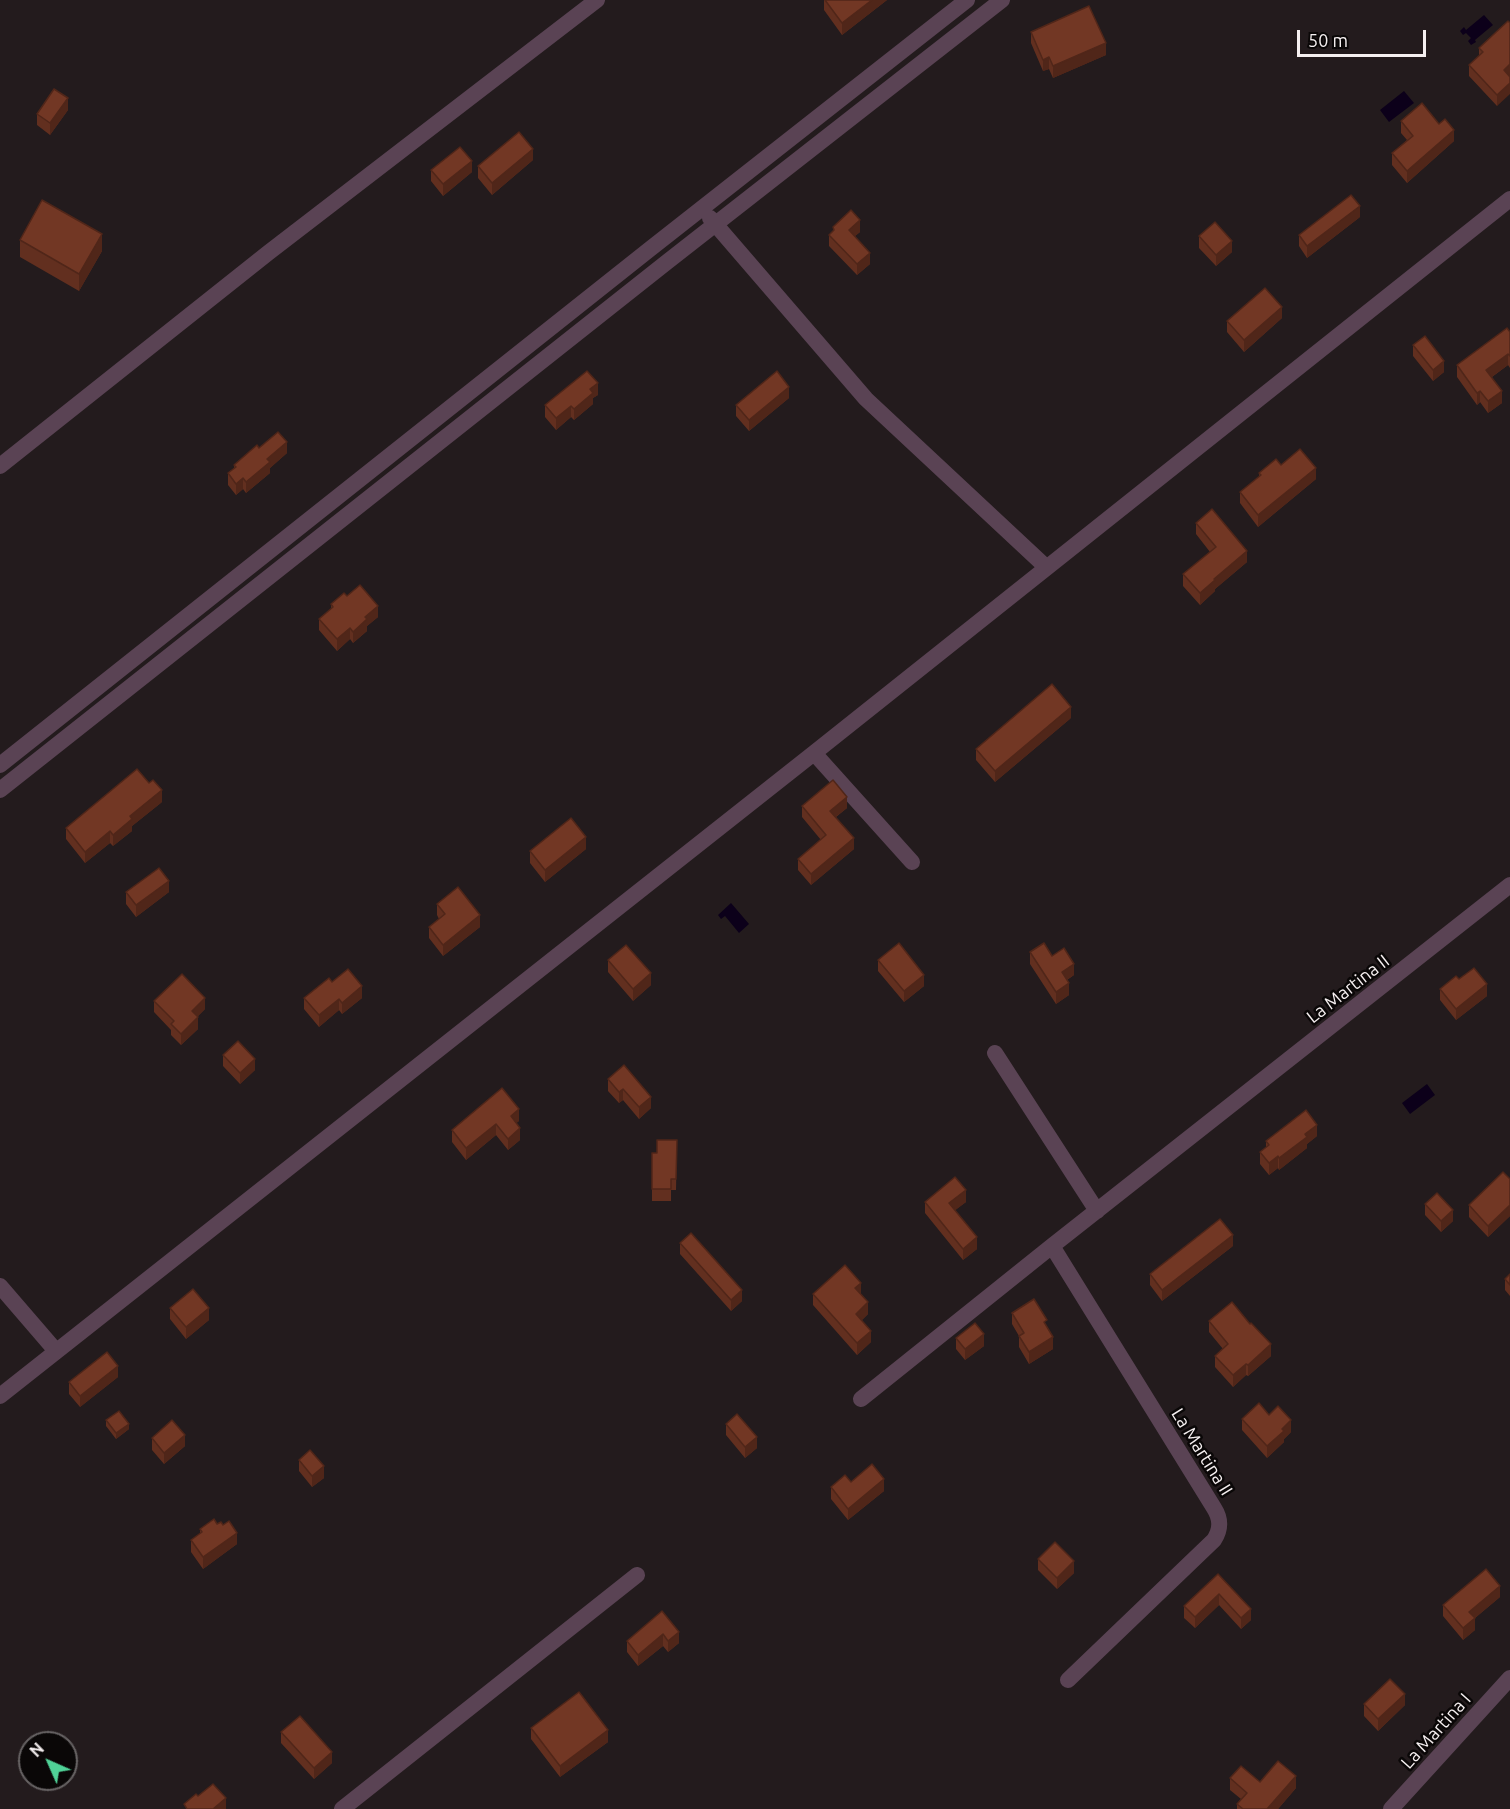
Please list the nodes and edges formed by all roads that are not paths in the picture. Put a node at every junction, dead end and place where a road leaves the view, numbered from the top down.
1 (597, 0) edge
2 (967, 0) edge
3 (1002, 0) edge
4 (1510, 199) edge
5 (701, 209) junction
6 (715, 225) junction
7 (0, 466) edge
8 (1046, 567) junction
9 (814, 753) junction
10 (0, 765) edge
11 (0, 790) edge
12 (912, 862) dead end
13 (1510, 885) edge
14 (995, 1053) dead end
15 (1097, 1211) junction
16 (1052, 1246) junction
17 (0, 1286) edge
18 (56, 1351) junction
19 (0, 1396) edge
20 (861, 1399) dead end
21 (637, 1575) dead end
22 (1510, 1678) edge
23 (1068, 1680) dead end
24 (342, 1809) edge
25 (1392, 1809) edge

1 - 7 street
2 - 5 street
3 - 6 street
4 - 8 street
5 - 6 street
5 - 10 street
6 - 8 street
6 - 11 street
8 - 9 street
9 - 12 street
9 - 18 street
13 - 15 street, La Martina II
14 - 15 street
15 - 16 street, La Martina II
16 - 20 street, La Martina II
16 - 23 street, La Martina II
17 - 18 street
18 - 19 street
21 - 24 street
22 - 25 street, La Martina I

